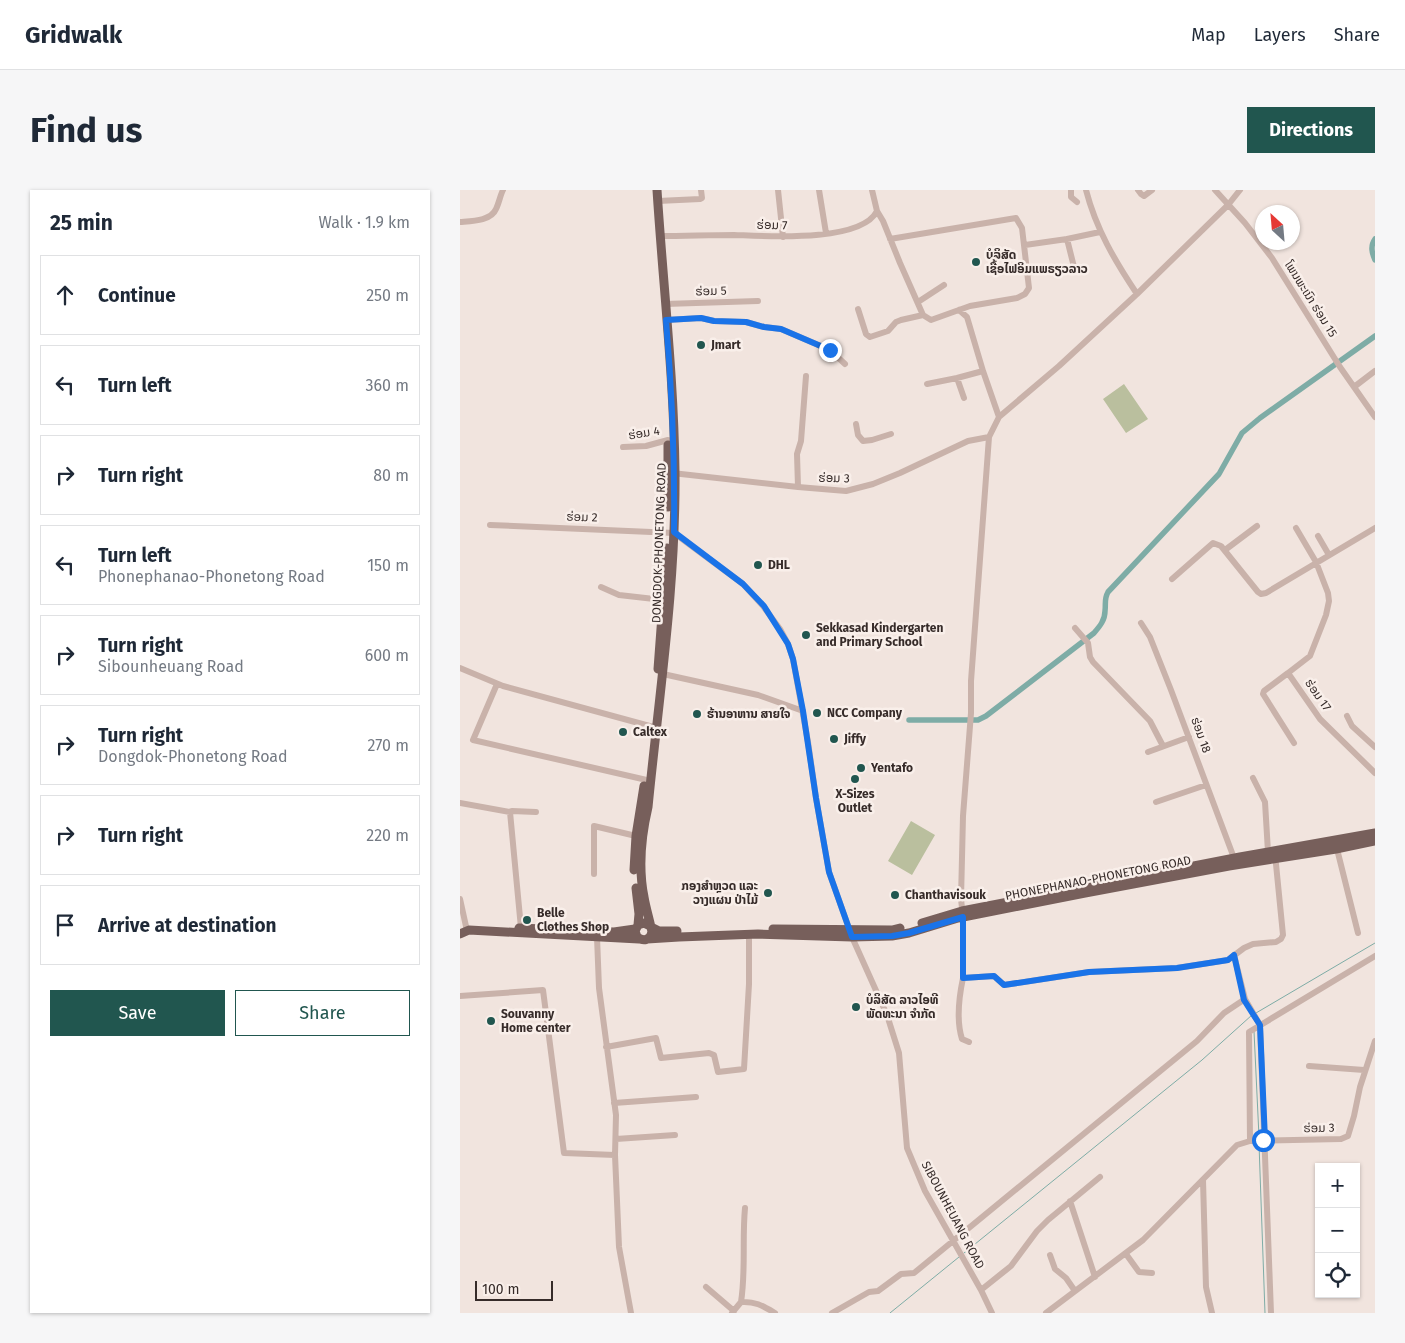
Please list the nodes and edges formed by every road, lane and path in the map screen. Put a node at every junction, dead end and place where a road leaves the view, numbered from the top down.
1 (503, 190) edge
2 (652, 190) edge
3 (657, 190) edge
4 (701, 190) edge
5 (778, 190) edge
6 (819, 190) edge
7 (872, 190) edge
8 (1071, 190) edge
9 (1086, 190) edge
10 (1138, 190) edge
11 (1152, 190) edge
12 (1215, 190) edge
13 (1240, 190) edge
14 (658, 201) junction
15 (1077, 202) dead end
16 (1228, 205) junction
17 (877, 211) junction
18 (460, 222) edge
19 (1100, 232) junction
20 (826, 234) junction
21 (660, 236) junction
22 (783, 237) junction
23 (890, 239) junction
24 (1067, 240) junction
25 (1025, 246) junction
26 (1074, 267) dead end
27 (944, 285) dead end
28 (1137, 294) junction
29 (758, 301) dead end
30 (918, 302) junction
31 (665, 304) junction
32 (858, 309) dead end
33 (959, 310) junction
34 (923, 315) junction
35 (666, 320) junction
36 (845, 364) dead end
37 (982, 371) junction
38 (1375, 371) edge
39 (806, 376) dead end
40 (957, 378) junction
41 (927, 384) dead end
42 (1354, 387) junction
43 (964, 398) dead end
44 (999, 417) junction
45 (1375, 417) edge
46 (856, 424) dead end
47 (891, 434) dead end
48 (989, 437) junction
49 (668, 440) junction
50 (623, 447) dead end
51 (671, 473) junction
52 (798, 488) junction
53 (490, 525) dead end
54 (1257, 526) dead end
55 (1296, 528) dead end
56 (1375, 528) edge
57 (671, 532) junction
58 (1318, 536) dead end
59 (1225, 550) junction
60 (1329, 555) junction
61 (1316, 562) junction
62 (1172, 579) dead end
63 (601, 587) dead end
64 (663, 600) junction
65 (1141, 623) dead end
66 (1075, 628) dead end
67 (460, 668) edge
68 (663, 674) junction
69 (1288, 674) junction
70 (497, 684) junction
71 (803, 711) junction
72 (1347, 716) dead end
73 (654, 728) junction
74 (1189, 736) junction
75 (1294, 743) dead end
76 (1163, 746) junction
77 (1375, 747) edge
78 (1148, 752) dead end
79 (1375, 773) edge
80 (1253, 778) dead end
81 (648, 781) junction
82 (1206, 785) junction
83 (1156, 802) dead end
84 (460, 803) edge
85 (510, 812) junction
86 (536, 812) dead end
87 (1375, 833) edge
88 (636, 836) junction
89 (1375, 841) edge
90 (1336, 845) junction
91 (1273, 854) junction
92 (1234, 858) junction
93 (594, 874) dead end
94 (640, 895) junction
95 (460, 899) edge
96 (962, 914) junction
97 (637, 927) junction
98 (650, 927) junction
99 (521, 928) junction
100 (463, 929) edge
101 (755, 933) junction
102 (851, 933) junction
103 (1358, 934) dead end
104 (597, 938) junction
105 (643, 939) junction
106 (1234, 955) junction
107 (1375, 956) edge
108 (963, 978) junction
109 (460, 996) edge
110 (1245, 1001) junction
111 (1257, 1026) junction
112 (1375, 1041) edge
113 (969, 1042) dead end
114 (606, 1047) junction
115 (1309, 1066) dead end
116 (1364, 1070) junction
117 (696, 1097) dead end
118 (614, 1103) junction
119 (676, 1135) dead end
120 (616, 1139) junction
121 (1264, 1140) junction
122 (1251, 1141) junction
123 (615, 1155) junction
124 (1100, 1177) dead end
125 (1203, 1180) junction
126 (1070, 1201) junction
127 (745, 1208) dead end
128 (954, 1242) junction
129 (1126, 1254) junction
130 (1050, 1256) dead end
131 (1152, 1273) dead end
132 (1095, 1277) junction
133 (706, 1287) dead end
134 (981, 1290) junction
135 (1075, 1291) junction
136 (741, 1302) junction
137 (733, 1312) edge
138 (631, 1313) edge
139 (775, 1313) edge
140 (832, 1313) edge
141 (992, 1313) edge
142 (1046, 1313) edge
143 (1212, 1313) edge
144 (1271, 1313) edge

1 - 18 street
2 - 49 main road, DONGDOK-PHONETONG ROAD
3 - 14 main road, DONGDOK-PHONETONG ROAD
4 - 14 street
5 - 22 street
6 - 20 street
7 - 17 street
8 - 15 street
9 - 19 street
10 - 11 street
12 - 16 street, ໂພນພະເນົາ ຮ່ອມ 15
13 - 16 street
14 - 21 main road, DONGDOK-PHONETONG ROAD
16 - 28 street
16 - 42 street, ໂພນພະເນົາ ຮ່ອມ 15
17 - 20 street, ຮ່ອມ 7
17 - 23 street
19 - 24 street
19 - 28 street
20 - 22 street, ຮ່ອມ 7
21 - 22 street, ຮ່ອມ 7
21 - 31 main road, DONGDOK-PHONETONG ROAD
23 - 25 street
23 - 30 street
24 - 25 street
24 - 26 street
25 - 33 street
27 - 30 street
28 - 44 street
29 - 31 street, ຮ່ອມ 5
30 - 34 street
31 - 35 main road, DONGDOK-PHONETONG ROAD
32 - 34 street
33 - 34 street
33 - 37 street
35 - 36 street
35 - 51 main road, DONGDOK-PHONETONG ROAD
37 - 40 street
37 - 44 street
38 - 42 street
39 - 52 street
40 - 41 street
40 - 43 street
42 - 45 street
44 - 48 street
46 - 47 street
48 - 52 street, ຮ່ອມ 3
48 - 96 street
49 - 50 street, ຮ່ອມ 4
49 - 51 main road, DONGDOK-PHONETONG ROAD
51 - 52 street, ຮ່ອມ 3
51 - 57 main road, DONGDOK-PHONETONG ROAD
53 - 57 street, ຮ່ອມ 2
54 - 59 street
55 - 61 street
56 - 60 street
57 - 64 main road, DONGDOK-PHONETONG ROAD
57 - 68 main road, DONGDOK-PHONETONG ROAD
57 - 71 street, SIBOUNHEUANG ROAD
58 - 60 street
59 - 61 street
59 - 62 street
60 - 61 street
61 - 69 street
63 - 64 street
64 - 73 main road, DONGDOK-PHONETONG ROAD
65 - 74 street, ຮ່ອມ 18
66 - 76 street
67 - 70 street
68 - 71 street
68 - 73 main road, DONGDOK-PHONETONG ROAD
69 - 75 street, ຮ່ອມ 17
69 - 79 street, ຮ່ອມ 17
70 - 73 street
70 - 81 street
71 - 102 street, SIBOUNHEUANG ROAD
72 - 77 street
73 - 81 main road, DONGDOK-PHONETONG ROAD
74 - 76 street
74 - 82 street, ຮ່ອມ 18
76 - 78 street
80 - 91 street
81 - 88 main road, DONGDOK-PHONETONG ROAD
81 - 94 main road, DONGDOK-PHONETONG ROAD
82 - 83 street
82 - 92 street, ຮ່ອມ 18
84 - 85 street
85 - 86 street
85 - 99 street
87 - 90 main road, PHONEPHANAO-PHONETONG ROAD
88 - 93 street
88 - 94 main road, DONGDOK-PHONETONG ROAD
89 - 90 main road, PHONEPHANAO-PHONETONG ROAD
90 - 91 main road, PHONEPHANAO-PHONETONG ROAD
90 - 103 street
91 - 92 main road, PHONEPHANAO-PHONETONG ROAD
91 - 96 main road, PHONEPHANAO-PHONETONG ROAD
91 - 106 street
92 - 96 main road, PHONEPHANAO-PHONETONG ROAD
94 - 97 main road
94 - 98 main road
95 - 100 street
96 - 102 main road, PHONEPHANAO-PHONETONG ROAD
96 - 108 street
97 - 98 main road
97 - 99 main road
97 - 105 main road
98 - 101 main road, PHONEPHANAO-PHONETONG ROAD
98 - 105 main road
99 - 100 main road
100 - 104 main road, PHONEPHANAO-PHONETONG ROAD
101 - 102 main road, PHONEPHANAO-PHONETONG ROAD
101 - 105 main road, PHONEPHANAO-PHONETONG ROAD
101 - 114 street
102 - 128 street, SIBOUNHEUANG ROAD
104 - 105 main road, PHONEPHANAO-PHONETONG ROAD
104 - 114 street
106 - 108 street
106 - 110 street
107 - 111 street
108 - 113 street
109 - 123 street
110 - 111 street
110 - 128 street
111 - 121 street
111 - 122 street
112 - 116 street, ຮ່ອມ 3
114 - 118 street
115 - 116 street
116 - 121 street, ຮ່ອມ 3
117 - 118 street
118 - 120 street
119 - 120 street
120 - 123 street
121 - 122 street, ຮ່ອມ 3
121 - 144 street
122 - 125 street
123 - 138 street
124 - 126 street
125 - 129 street
125 - 143 street
126 - 132 street
126 - 134 street
127 - 136 street
128 - 134 street, SIBOUNHEUANG ROAD
128 - 140 street
129 - 131 street
129 - 132 street
130 - 135 street
132 - 135 street
133 - 137 street
134 - 141 street, SIBOUNHEUANG ROAD
135 - 142 street
136 - 137 street
136 - 139 street

